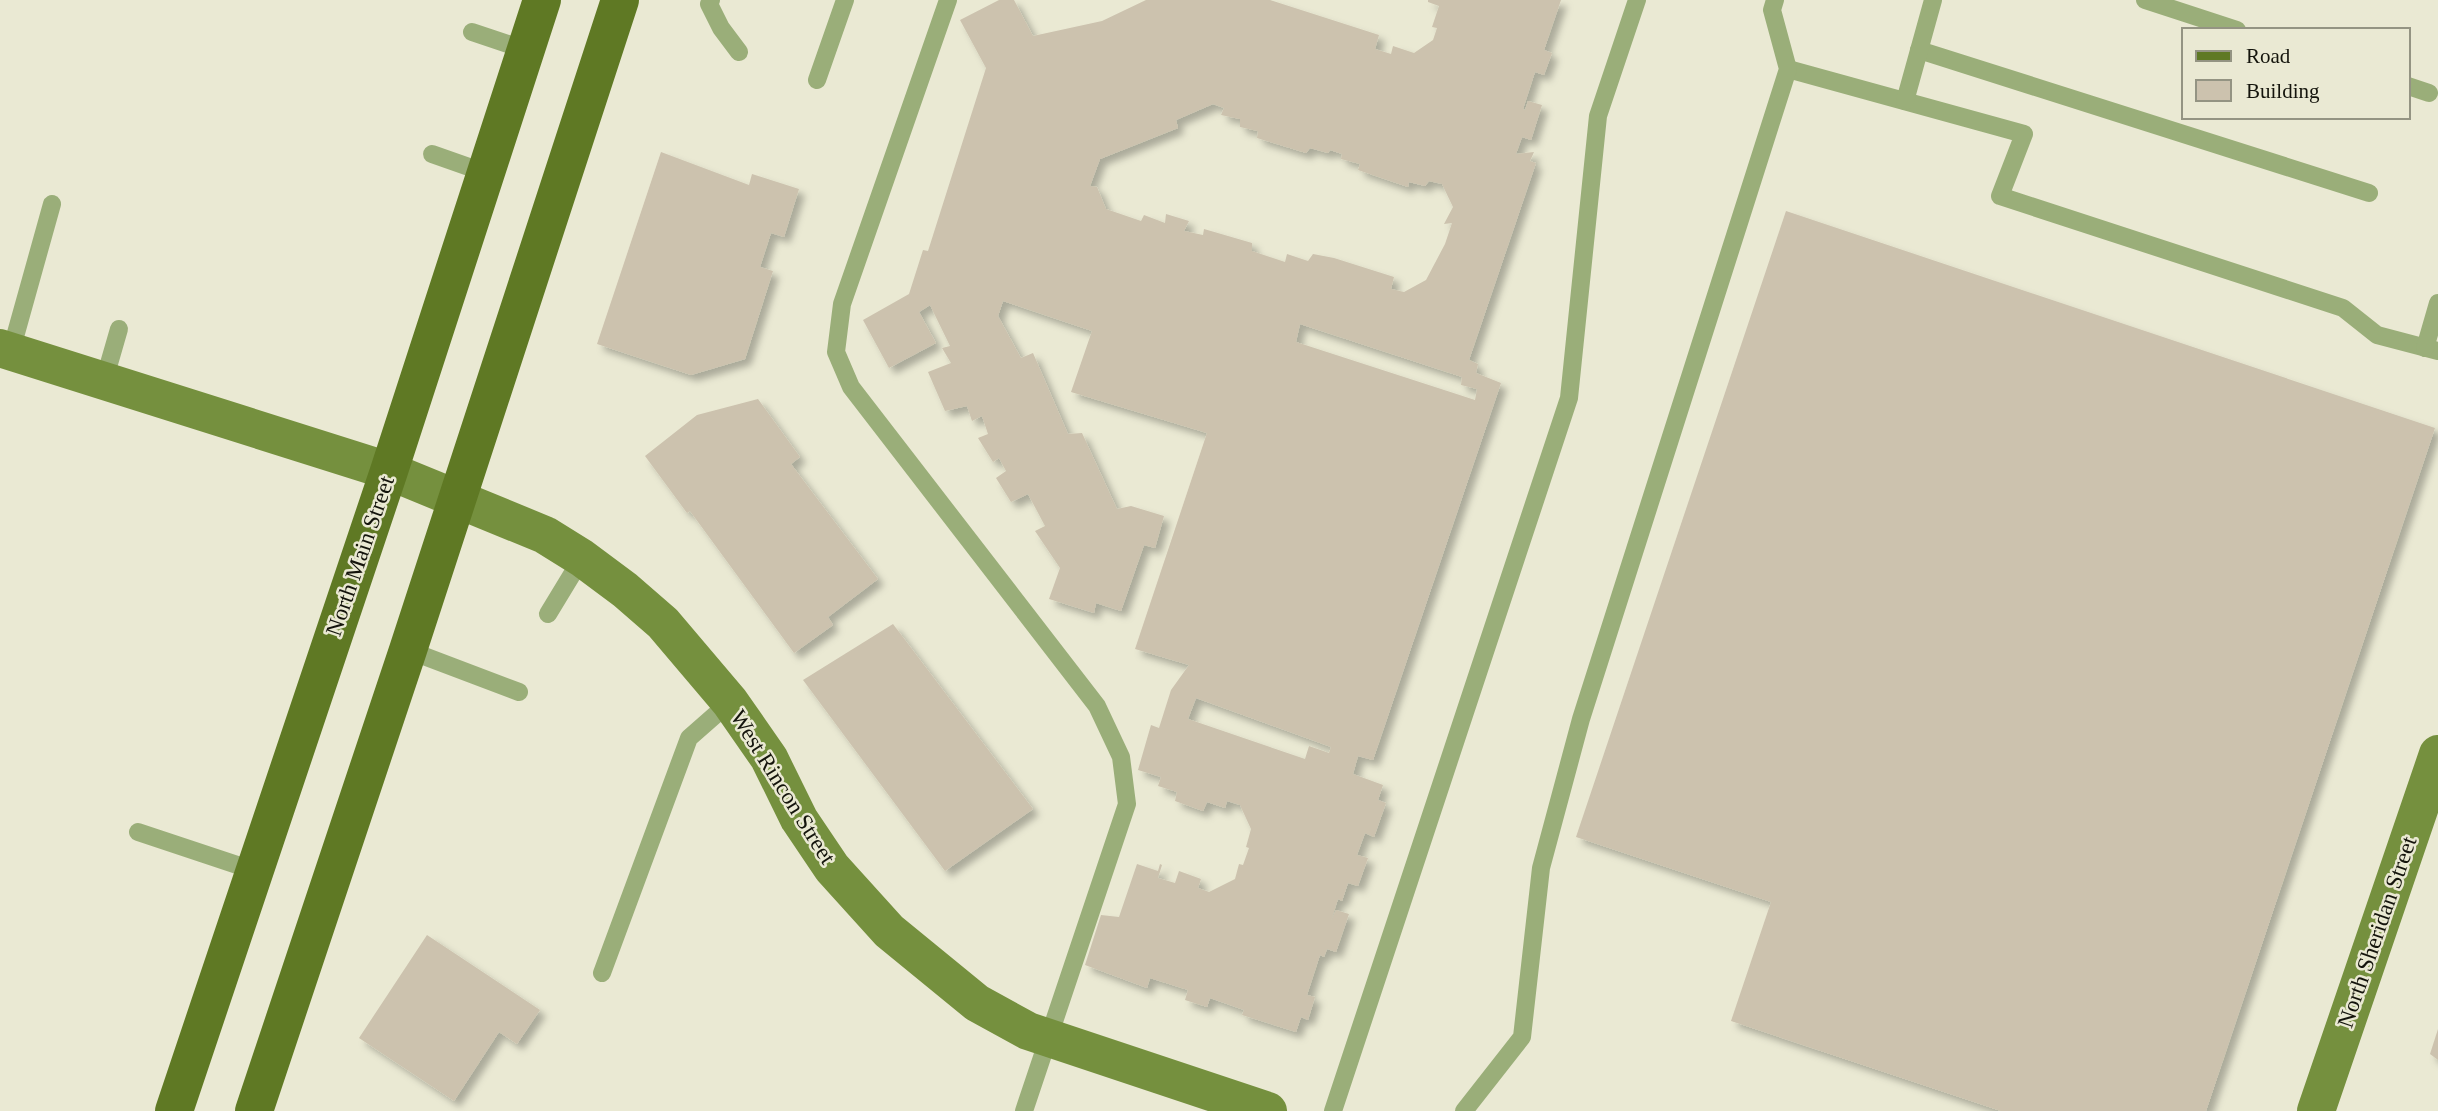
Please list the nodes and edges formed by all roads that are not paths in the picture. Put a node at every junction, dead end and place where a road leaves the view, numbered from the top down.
1 (542, 0) edge
2 (620, 0) edge
3 (711, 0) edge
4 (845, 0) edge
5 (948, 0) edge
6 (1637, 0) edge
7 (1775, 0) edge
8 (1933, 0) edge
9 (2146, 0) edge
10 (2231, 28) edge
11 (472, 32) dead end
12 (526, 50) junction
13 (1919, 50) junction
14 (739, 51) dead end
15 (1788, 69) junction
16 (817, 79) dead end
17 (2410, 87) edge
18 (2429, 93) dead end
19 (1905, 101) junction
20 (432, 154) dead end
21 (486, 173) junction
22 (2369, 193) dead end
23 (52, 204) dead end
24 (2438, 303) edge
25 (119, 329) dead end
26 (6, 349) edge
27 (2431, 350) edge
28 (104, 381) junction
29 (389, 471) junction
30 (457, 498) junction
31 (582, 558) junction
32 (548, 614) dead end
33 (408, 650) junction
34 (519, 692) dead end
35 (730, 702) junction
36 (2438, 754) edge
37 (2432, 794) edge
38 (138, 832) dead end
39 (255, 871) junction
40 (602, 973) dead end
41 (1048, 1038) junction
42 (174, 1111) edge
43 (254, 1111) edge
44 (1024, 1111) edge
45 (1268, 1111) edge
46 (1333, 1111) edge
47 (1464, 1111) edge
48 (2316, 1111) edge

1 - 12 main road, North Main Street
2 - 30 main road
3 - 14 lane
4 - 16 lane
5 - 41 lane
6 - 46 lane
7 - 15 lane
8 - 13 lane
9 - 10 lane
11 - 12 lane
12 - 21 main road, North Main Street
13 - 19 lane
13 - 22 lane
15 - 19 lane
15 - 47 lane
17 - 18 lane
19 - 27 lane
20 - 21 lane
21 - 29 main road, North Main Street
23 - 26 lane
24 - 27 lane
25 - 28 lane
26 - 28 street, West Rincon Street
28 - 29 street, West Rincon Street
29 - 30 street, West Rincon Street
29 - 39 main road, North Main Street
30 - 31 street, West Rincon Street
30 - 33 main road
31 - 32 lane
31 - 35 street, West Rincon Street
33 - 34 lane
33 - 43 main road
35 - 40 lane
35 - 41 street, West Rincon Street
36 - 37 street, North Sheridan Street
37 - 48 street, North Sheridan Street
38 - 39 lane
39 - 42 main road, North Main Street
41 - 44 lane
41 - 45 street, West Rincon Street

